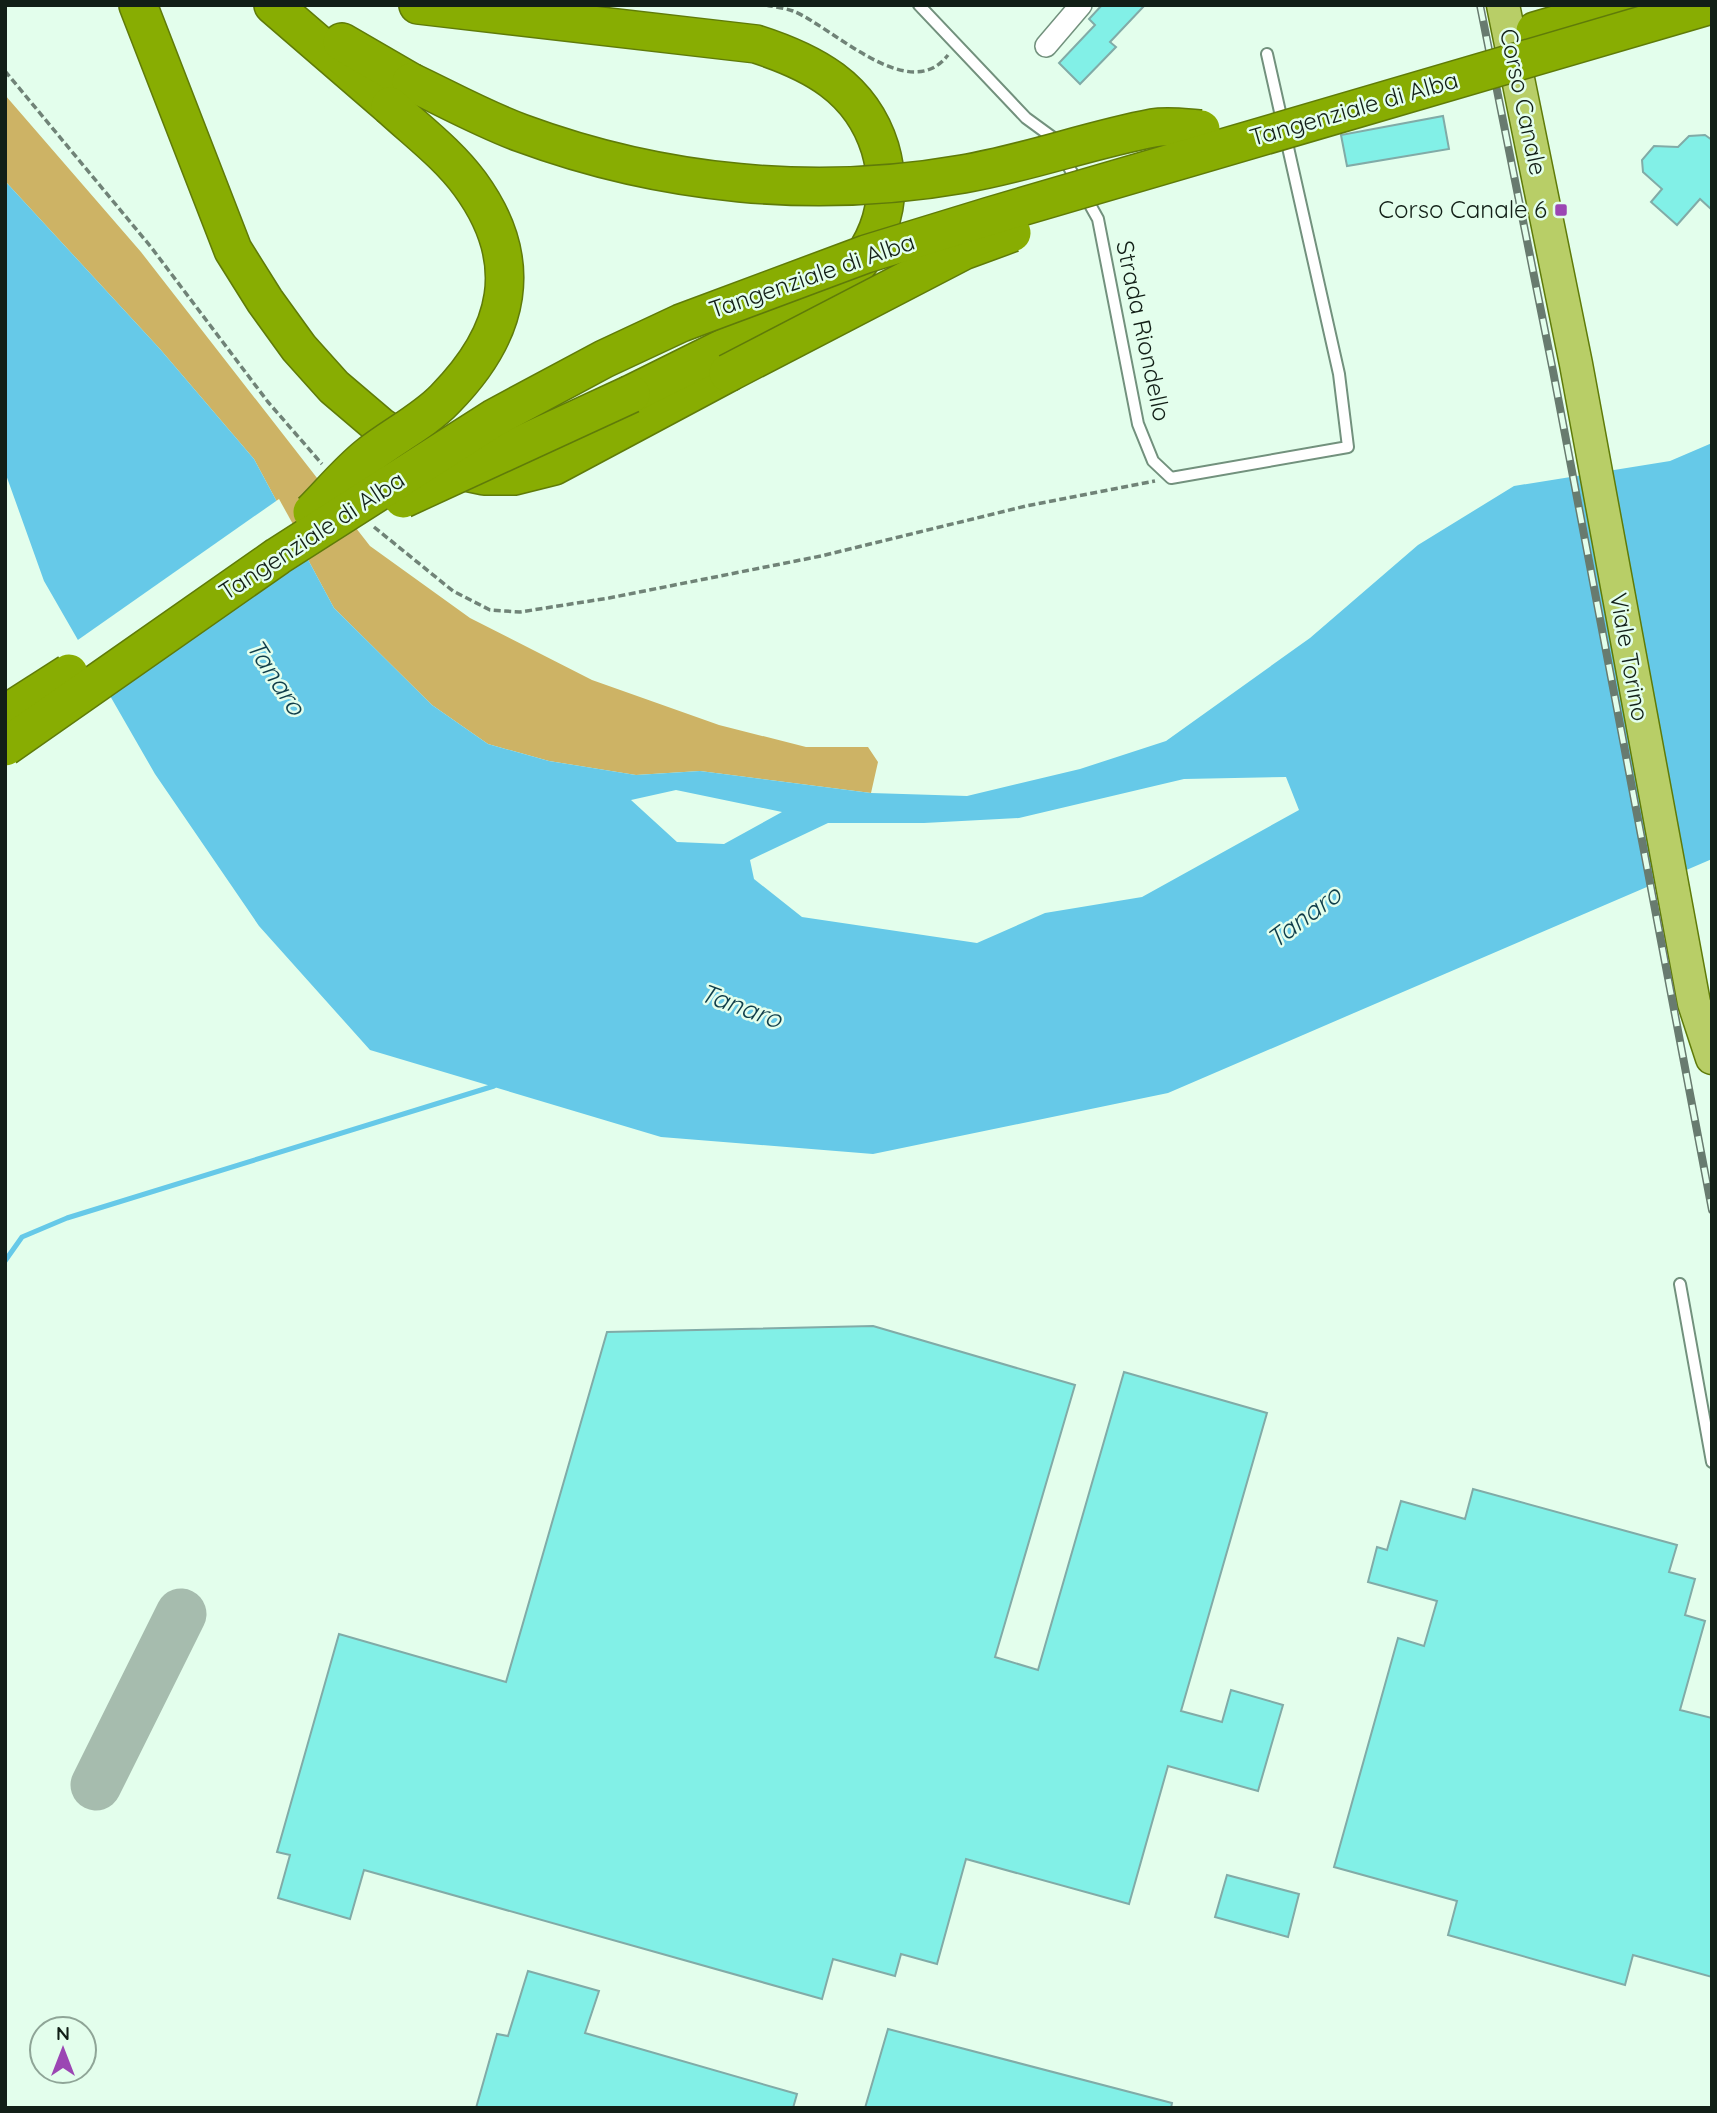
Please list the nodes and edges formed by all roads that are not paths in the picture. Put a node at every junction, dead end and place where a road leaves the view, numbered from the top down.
1 (138, 5) edge
2 (273, 5) edge
3 (288, 5) edge
4 (418, 5) edge
5 (919, 5) edge
6 (1081, 5) edge
7 (1576, 5) edge
8 (1623, 5) edge
9 (1680, 5) edge
10 (1505, 16) edge
11 (1700, 16) edge
12 (1712, 20) edge
13 (1046, 46) dead end
14 (1267, 54) dead end
15 (1518, 76) junction
16 (400, 94) junction
17 (1203, 141) junction
18 (1576, 364) joint
19 (312, 512) junction
20 (278, 556) junction
21 (5, 715) edge
22 (5, 747) edge
23 (1683, 950) junction
24 (1710, 982) edge
25 (1712, 1058) edge
26 (1680, 1284) dead end
27 (1712, 1462) edge

1 - 17 highway, bridge
2 - 16 highway
3 - 16 highway
4 - 20 highway, bridge
5 - 14 lane, Strada Riondello
6 - 13 street
7 - 10 street
8 - 17 highway, Tangenziale di Alba
9 - 11 lane
10 - 15 main road, Corso Canale
11 - 12 street
11 - 15 street
11 - 17 highway, Tangenziale di Alba, bridge
15 - 18 main road, Corso Canale
16 - 17 highway, bridge
16 - 19 highway, bridge
17 - 19 highway, Tangenziale di Alba, bridge
17 - 20 highway, Tangenziale di Alba, bridge
18 - 23 main road, Viale Torino
19 - 21 highway, Tangenziale di Alba, bridge
20 - 22 highway, Tangenziale di Alba, bridge
23 - 24 main road, Viale Torino
23 - 25 main road, Viale Torino
26 - 27 lane

